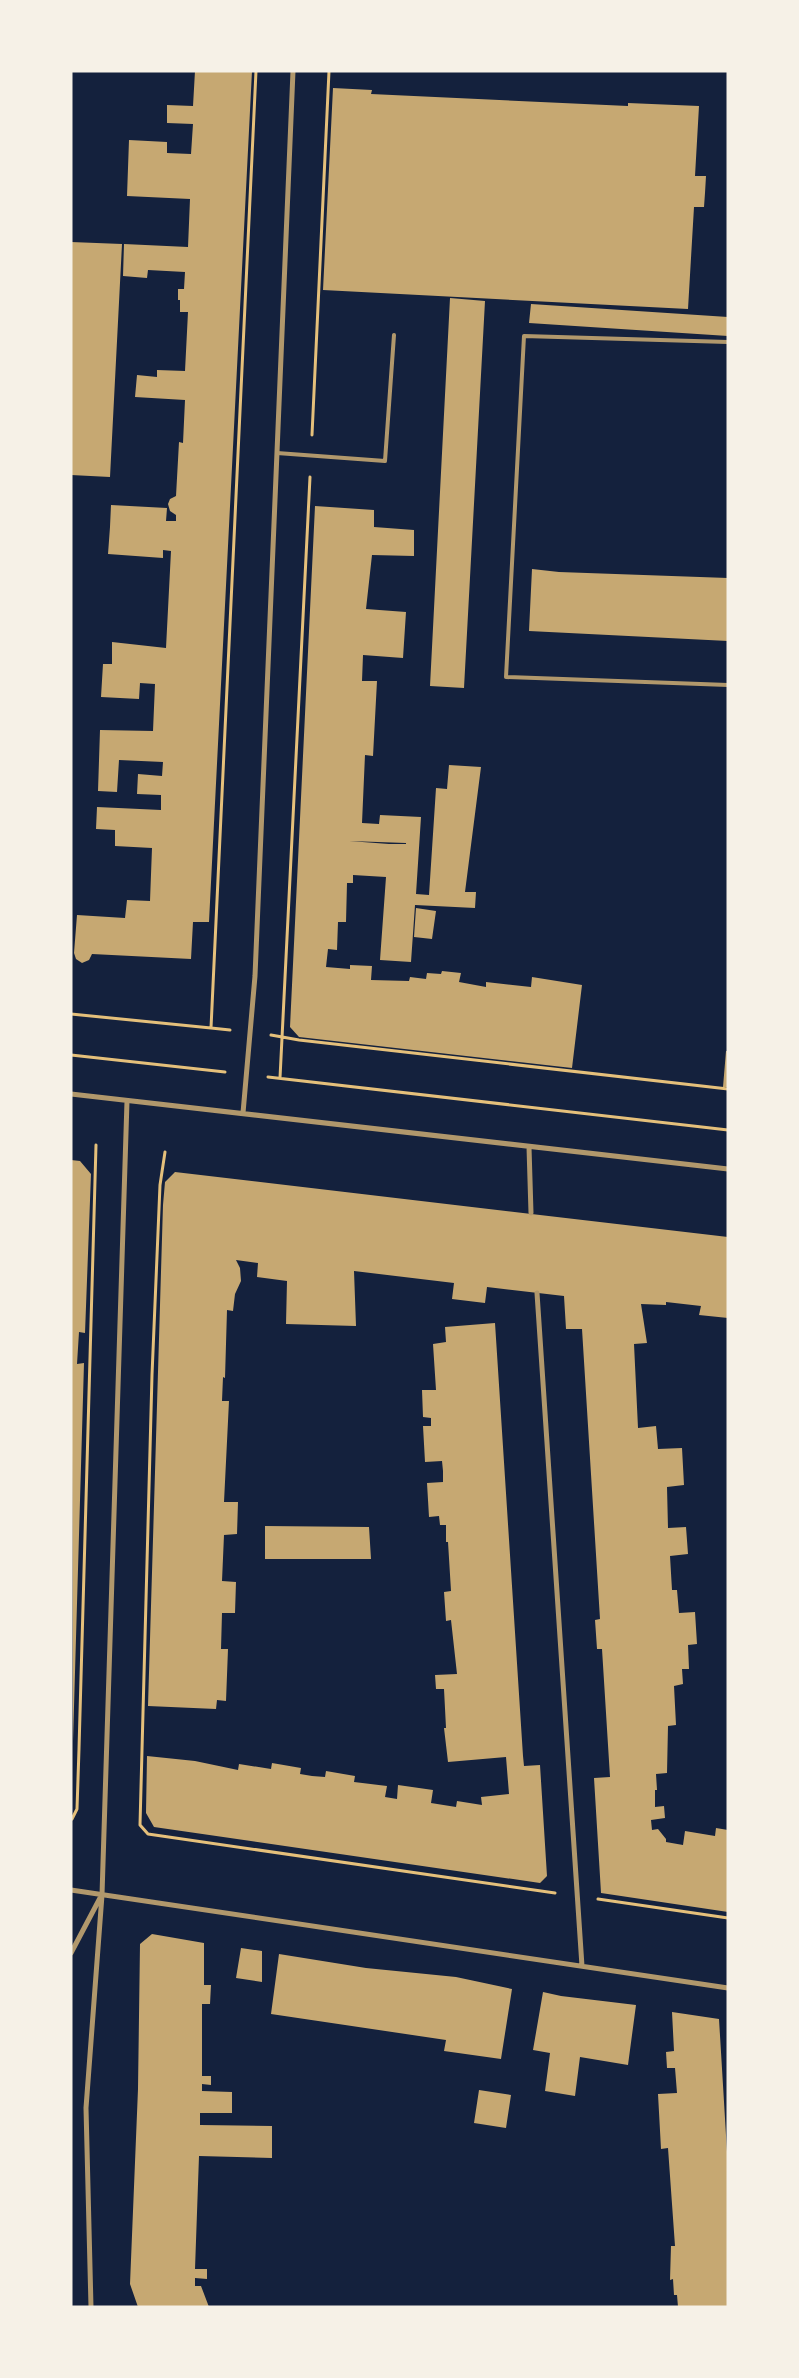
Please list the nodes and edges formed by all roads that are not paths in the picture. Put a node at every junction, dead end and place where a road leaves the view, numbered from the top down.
1 (293, 71) edge
2 (394, 335) dead end
3 (728, 342) edge
4 (277, 453) junction
5 (728, 685) edge
6 (71, 1094) edge
7 (127, 1101) junction
8 (242, 1114) junction
9 (529, 1148) junction
10 (728, 1169) edge
11 (532, 1213) dead end
12 (537, 1293) dead end
13 (71, 1890) edge
14 (102, 1895) junction
15 (71, 1953) edge
16 (582, 1966) junction
17 (728, 1988) edge
18 (91, 2307) edge

1 - 4 street
2 - 4 lane
3 - 5 lane
4 - 8 street
6 - 7 street
7 - 8 street
7 - 14 street
8 - 9 street
9 - 10 street
9 - 11 street
12 - 16 street
13 - 14 street
14 - 15 street
14 - 16 street
14 - 18 street
16 - 17 street

